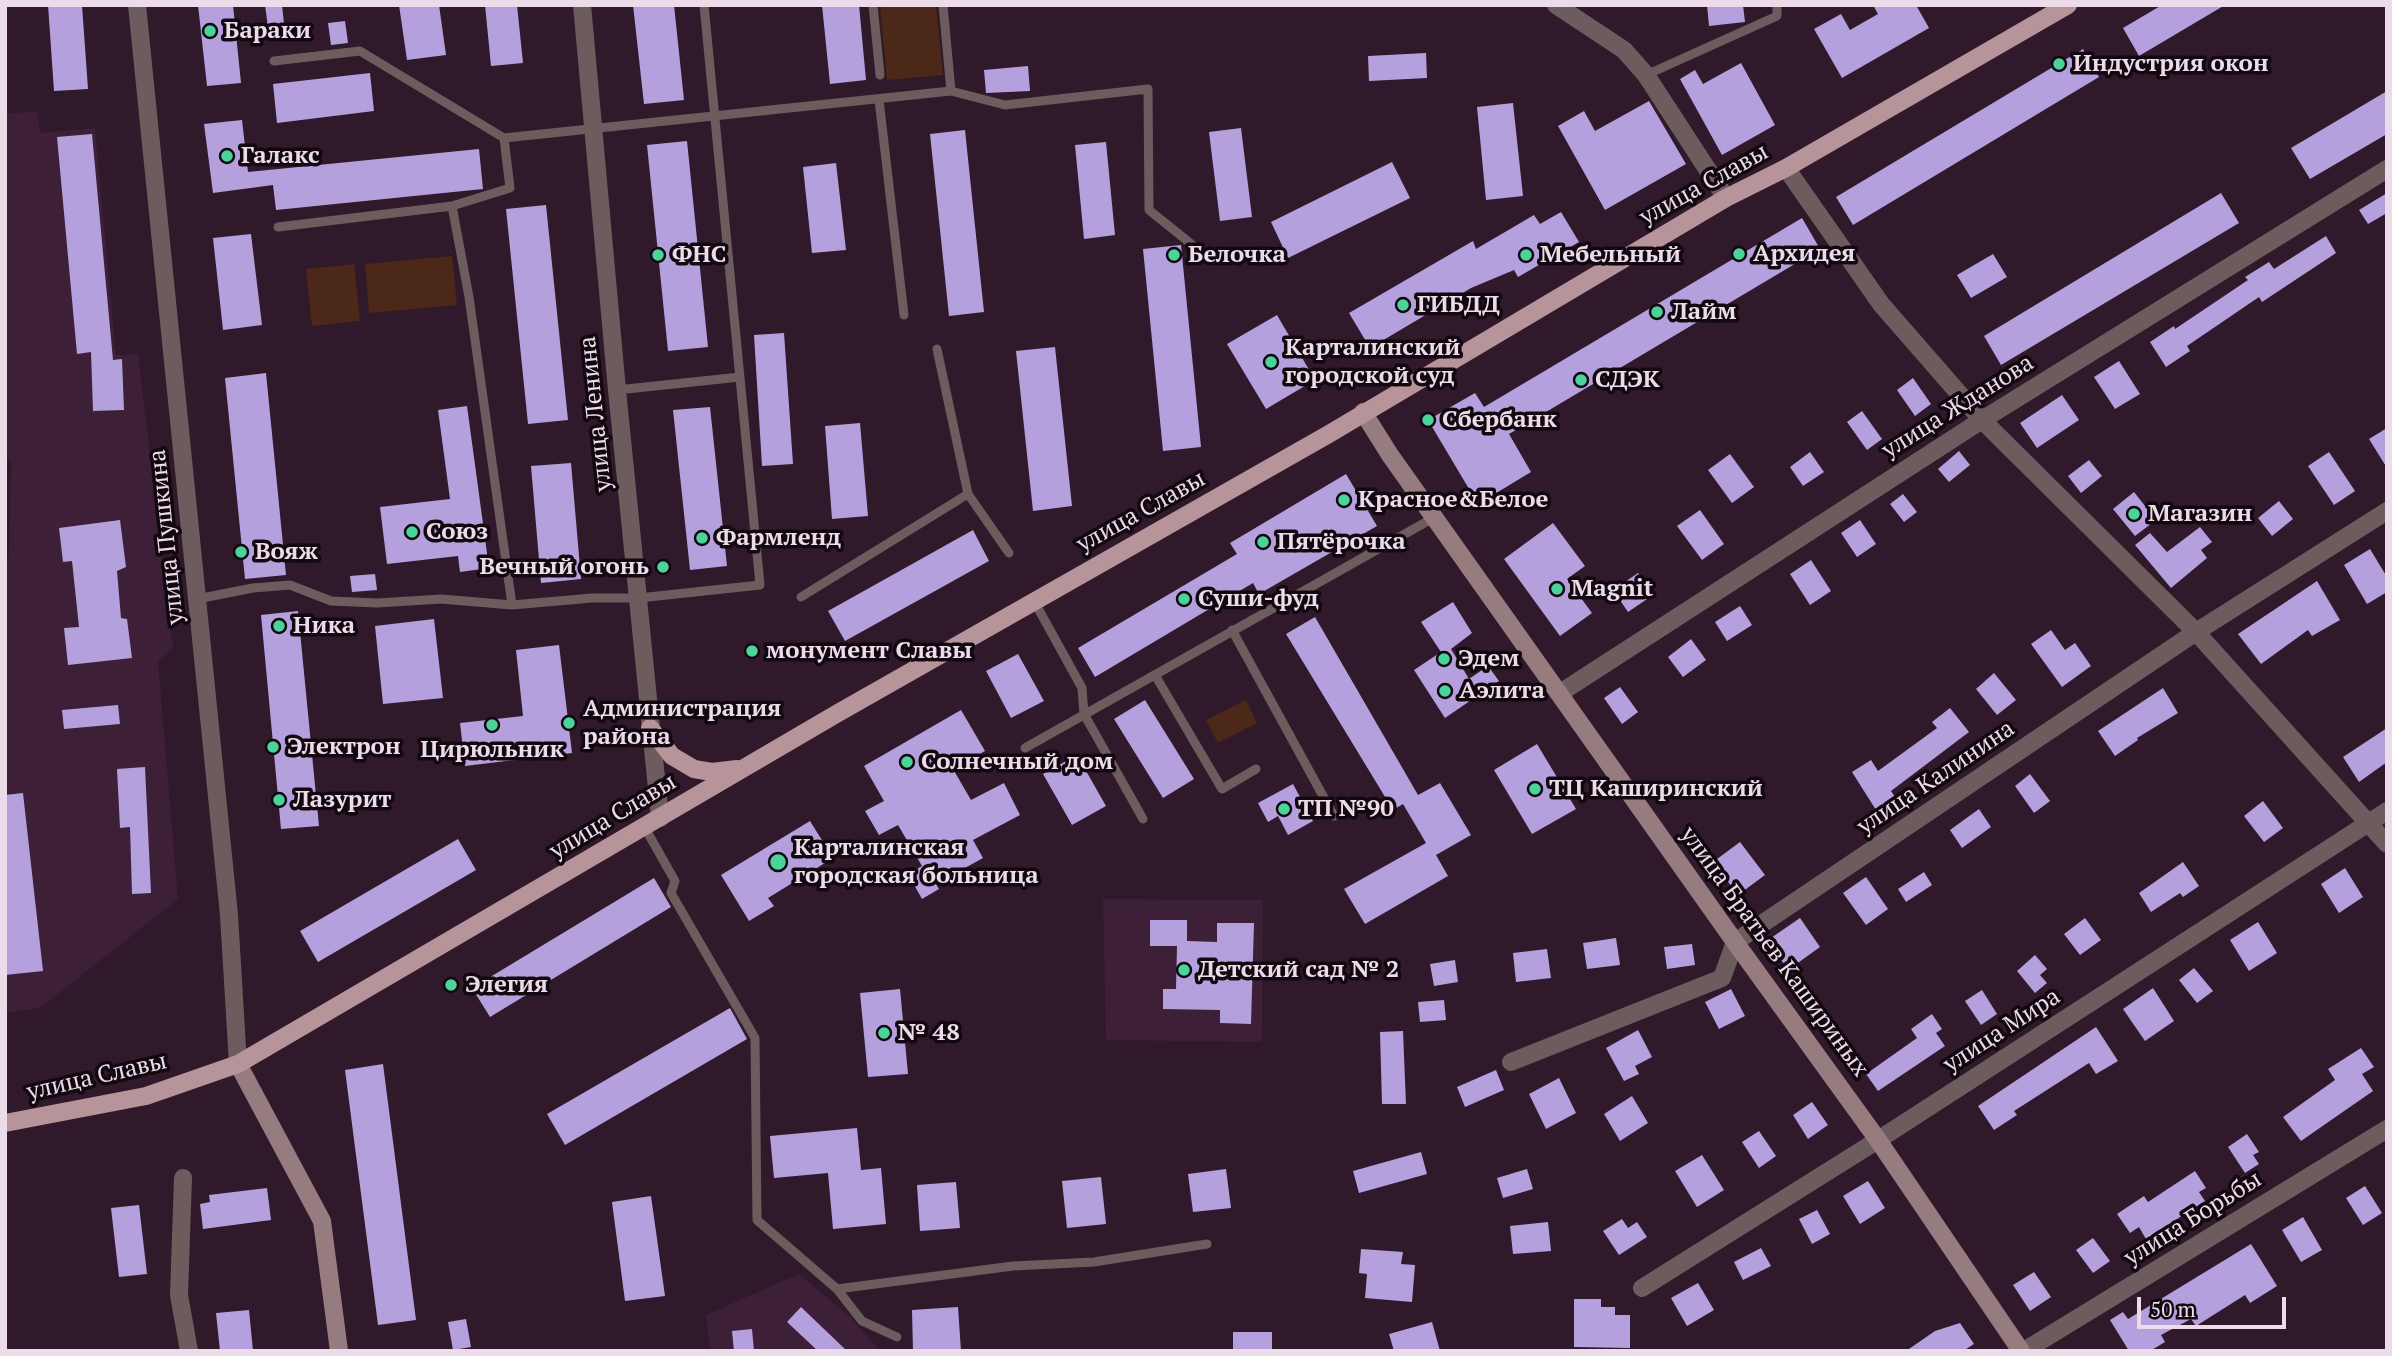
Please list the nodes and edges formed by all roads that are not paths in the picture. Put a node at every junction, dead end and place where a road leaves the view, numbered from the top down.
1 (137, 5) edge
2 (582, 5) edge
3 (704, 5) edge
4 (873, 5) edge
5 (943, 5) edge
6 (1556, 5) edge
7 (1777, 5) edge
8 (2068, 5) edge
9 (274, 61) dead end
10 (880, 75) dead end
11 (1646, 75) junction
12 (951, 91) junction
13 (879, 100) junction
14 (715, 115) junction
15 (595, 130) junction
16 (504, 138) junction
17 (1786, 168) junction
18 (2387, 169) edge
19 (1726, 198) junction
20 (452, 206) junction
21 (278, 227) dead end
22 (1195, 247) dead end
23 (904, 315) dead end
24 (937, 349) dead end
25 (740, 377) junction
26 (617, 390) junction
27 (1363, 412) junction
28 (1982, 420) junction
29 (968, 494) junction
30 (2387, 511) edge
31 (1436, 517) junction
32 (1009, 553) dead end
33 (802, 597) dead end
34 (639, 598) junction
35 (197, 599) junction
36 (1034, 601) junction
37 (512, 605) junction
38 (1232, 630) junction
39 (2196, 632) junction
40 (1155, 675) junction
41 (1560, 693) junction
42 (1084, 714) junction
43 (650, 728) junction
44 (1025, 748) dead end
45 (744, 769) junction
46 (1256, 769) dead end
47 (2387, 811) edge
48 (1334, 816) dead end
49 (1143, 819) dead end
50 (652, 823) junction
51 (2367, 823) junction
52 (2387, 845) edge
53 (1735, 942) junction
54 (1511, 1062) dead end
55 (238, 1064) junction
56 (5, 1122) edge
57 (2387, 1129) edge
58 (1878, 1140) junction
59 (183, 1178) dead end
60 (1207, 1244) dead end
61 (1642, 1288) dead end
62 (837, 1289) junction
63 (898, 1337) dead end
64 (189, 1351) edge
65 (339, 1351) edge
66 (2023, 1351) edge

1 - 35 street, улица Пушкина
2 - 15 street, улица Ленина
3 - 14 lane
4 - 10 lane
5 - 12 lane
6 - 11 street
7 - 11 lane
8 - 17 main road, улица Славы
9 - 16 lane
11 - 19 street
12 - 13 lane
12 - 22 lane
13 - 14 lane
13 - 23 lane
14 - 15 lane
14 - 25 lane
15 - 16 lane
15 - 26 street, улица Ленина
16 - 20 lane
17 - 19 main road, улица Славы
17 - 28 street
18 - 28 street, улица Жданова
19 - 27 main road, улица Славы
20 - 21 lane
20 - 37 lane
24 - 29 lane
25 - 26 lane
25 - 34 lane
26 - 34 street, улица Ленина
27 - 31 main road, улица Братьев Кашириных
27 - 36 main road, улица Славы
28 - 39 street
28 - 41 street, улица Жданова
29 - 32 lane
29 - 33 lane
30 - 39 street, улица Калинина
31 - 38 lane
31 - 41 main road, улица Братьев Кашириных
34 - 37 lane
34 - 43 street, улица Ленина
35 - 37 lane
35 - 55 street, улица Пушкина
36 - 42 lane
36 - 45 main road, улица Славы
38 - 40 lane
38 - 48 lane
39 - 51 street
39 - 53 street, улица Калинина
40 - 42 lane
40 - 46 lane
41 - 53 main road, улица Братьев Кашириных
42 - 44 lane
42 - 49 lane
43 - 45 main road
43 - 50 street, улица Ленина
45 - 50 main road, улица Славы
47 - 51 street, улица Мира
50 - 55 main road, улица Славы
50 - 62 lane
51 - 52 street
51 - 58 street, улица Мира
53 - 54 street
53 - 58 main road, улица Братьев Кашириных
55 - 56 main road, улица Славы
55 - 65 main road
57 - 66 street, улица Борьбы
58 - 61 street, улица Мира
58 - 66 main road, улица Братьев Кашириных
59 - 64 street
60 - 62 lane
62 - 63 lane

